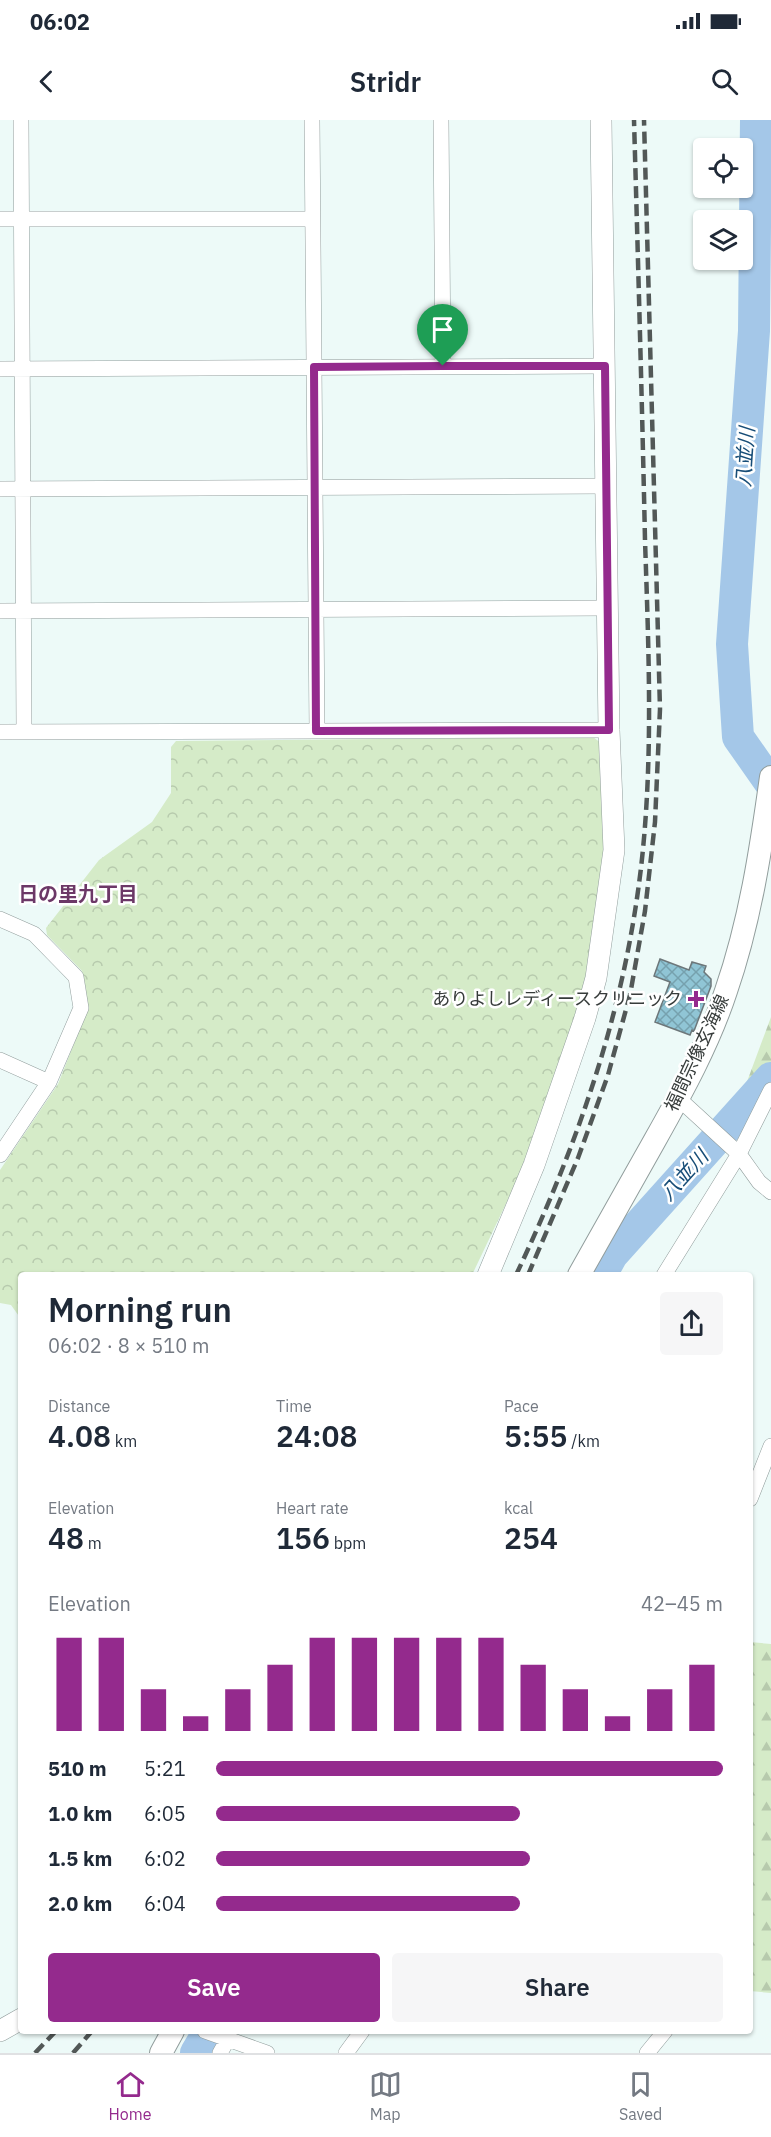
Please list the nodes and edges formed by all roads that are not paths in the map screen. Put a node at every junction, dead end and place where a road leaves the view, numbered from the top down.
1 (21, 120) edge
2 (312, 120) edge
3 (441, 120) edge
4 (601, 120) edge
5 (0, 219) edge
6 (22, 219) junction
7 (312, 219) junction
8 (443, 366) junction
9 (605, 366) junction
10 (314, 367) junction
11 (0, 369) edge
12 (23, 370) junction
13 (606, 486) junction
14 (314, 487) junction
15 (0, 489) edge
16 (23, 489) junction
17 (607, 608) junction
18 (315, 609) junction
19 (0, 611) edge
20 (24, 611) junction
21 (609, 730) junction
22 (24, 731) junction
23 (316, 731) junction
24 (0, 732) edge
25 (771, 777) edge
26 (0, 919) edge
27 (0, 1060) edge
28 (49, 1082) junction
29 (771, 1090) edge
30 (678, 1098) junction
31 (739, 1154) junction
32 (0, 1155) edge
33 (771, 1192) edge
34 (489, 1272) edge
35 (581, 1272) edge
36 (666, 1272) edge
37 (771, 1446) edge
38 (753, 1491) edge
39 (18, 2021) edge
40 (0, 2031) edge
41 (171, 2034) edge
42 (214, 2034) edge
43 (360, 2034) edge
44 (659, 2034) edge
45 (225, 2038) junction
46 (161, 2053) edge
47 (220, 2053) edge
48 (267, 2053) edge
49 (346, 2053) edge
50 (647, 2053) edge

1 - 6 street
2 - 7 street
3 - 8 street
4 - 9 street
5 - 6 street
6 - 7 street
6 - 12 street
7 - 10 street
8 - 9 street
8 - 10 street
9 - 13 street
10 - 12 street
10 - 14 street
11 - 12 street
12 - 16 street
13 - 14 street
13 - 17 street
14 - 16 street
14 - 18 street
15 - 16 street
16 - 20 street
17 - 18 street
17 - 21 street
18 - 20 street
18 - 23 street
19 - 20 street
20 - 22 street
21 - 23 street
21 - 34 street
22 - 23 street
22 - 24 street
25 - 30 main road, 福間宗像玄海線
26 - 28 street
27 - 28 street
28 - 32 street
29 - 31 street
30 - 31 street
30 - 35 main road, 福間宗像玄海線
31 - 33 street
31 - 36 street
37 - 38 street
39 - 40 street
41 - 46 main road
42 - 45 street
43 - 49 street
44 - 50 street
45 - 47 street
45 - 48 street

